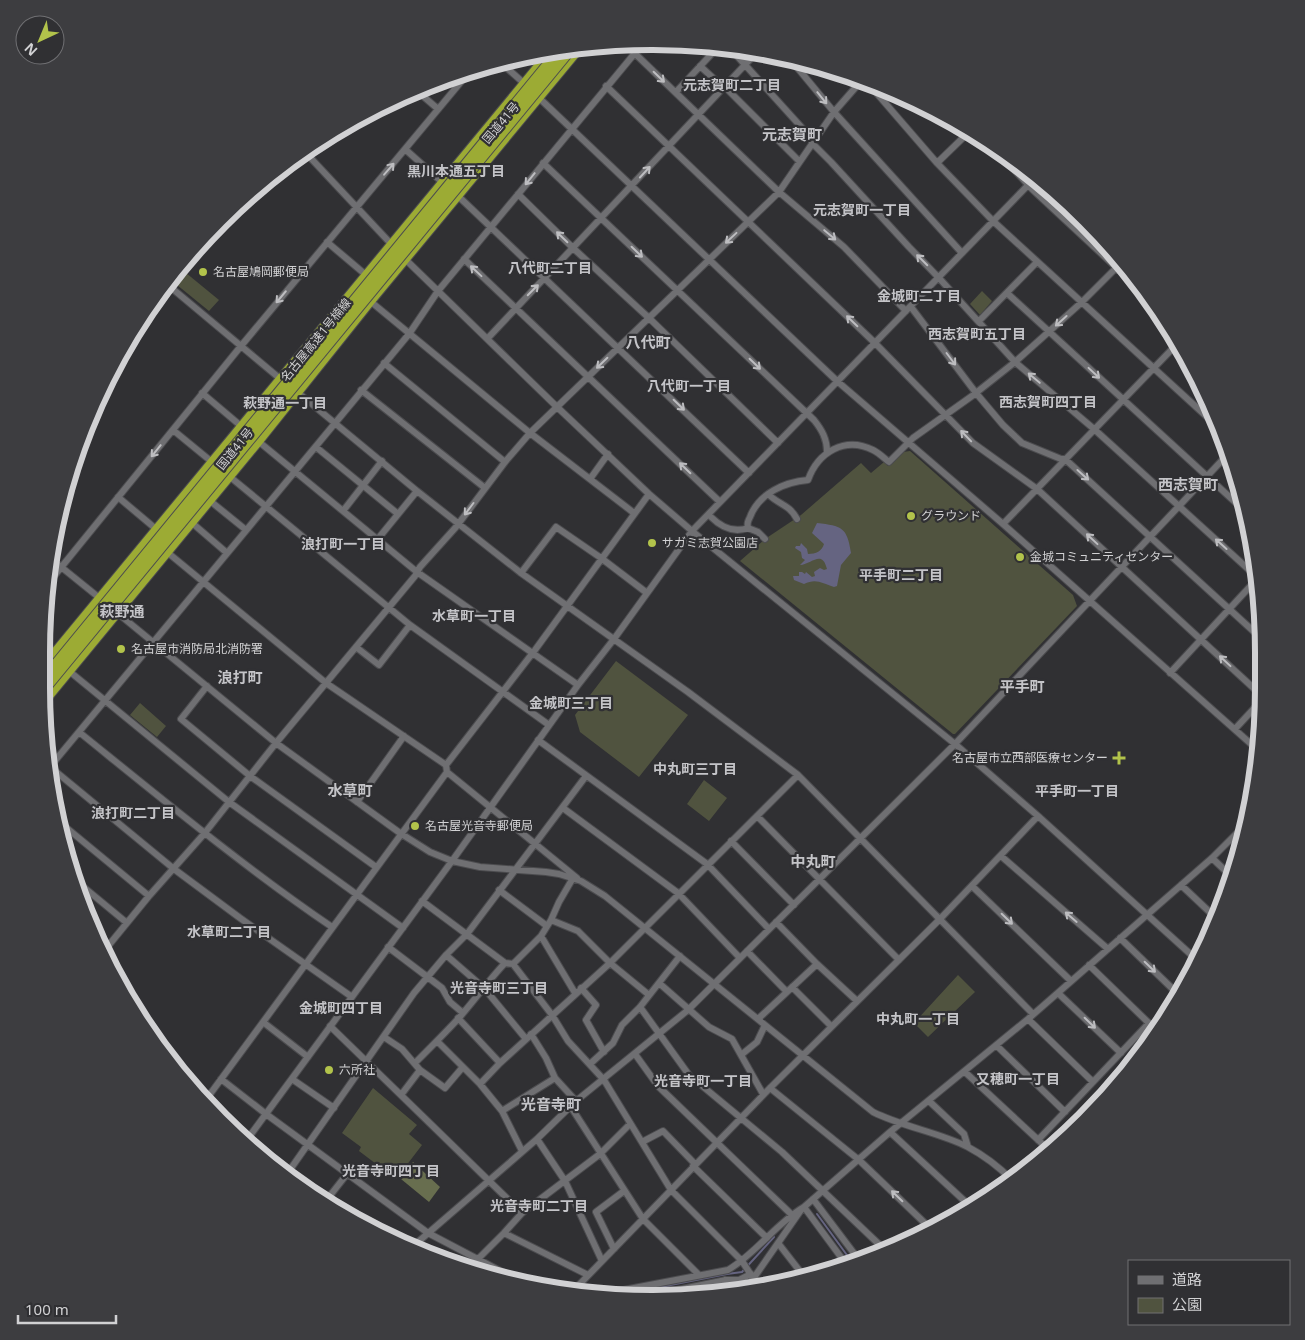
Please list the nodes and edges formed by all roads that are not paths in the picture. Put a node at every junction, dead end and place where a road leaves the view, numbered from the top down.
1 (632, 51) edge
2 (635, 53) junction
3 (712, 53) edge
4 (574, 55) edge
5 (738, 56) edge
6 (565, 57) edge
7 (552, 59) edge
8 (751, 59) edge
9 (544, 60) edge
10 (746, 64) junction
11 (700, 66) junction
12 (507, 69) edge
13 (798, 69) edge
14 (461, 81) edge
15 (524, 84) junction
16 (606, 86) junction
17 (857, 86) edge
18 (724, 88) junction
19 (676, 92) junction
20 (877, 94) edge
21 (422, 96) edge
22 (538, 98) junction
23 (438, 109) junction
24 (834, 112) junction
25 (698, 115) junction
26 (572, 128) junction
27 (964, 137) edge
28 (813, 142) junction
29 (669, 145) junction
30 (406, 150) junction
31 (310, 158) edge
32 (799, 161) junction
33 (543, 163) junction
34 (937, 163) junction
35 (1019, 175) edge
36 (442, 182) junction
37 (1028, 185) junction
38 (632, 186) junction
39 (779, 192) junction
40 (518, 194) junction
41 (457, 195) junction
42 (357, 206) junction
43 (602, 218) junction
44 (993, 221) junction
45 (748, 222) junction
46 (491, 226) junction
47 (327, 242) junction
48 (391, 244) junction
49 (573, 248) junction
50 (1099, 248) edge
51 (962, 253) junction
52 (405, 259) junction
53 (464, 259) junction
54 (708, 260) junction
55 (1037, 262) junction
56 (1116, 269) edge
57 (366, 275) junction
58 (545, 278) junction
59 (939, 278) junction
60 (173, 289) edge
61 (677, 290) junction
62 (438, 291) junction
63 (1007, 293) junction
64 (370, 301) junction
65 (1082, 302) junction
66 (516, 308) junction
67 (908, 309) junction
68 (649, 318) junction
69 (979, 321) junction
70 (1049, 332) junction
71 (409, 334) junction
72 (488, 338) junction
73 (875, 343) junction
74 (240, 346) junction
75 (618, 348) junction
76 (1173, 349) edge
77 (1015, 362) junction
78 (384, 363) junction
79 (1154, 368) junction
80 (588, 376) junction
81 (280, 379) junction
82 (837, 381) junction
83 (361, 390) junction
84 (297, 392) junction
85 (976, 392) junction
86 (202, 394) junction
87 (1123, 400) junction
88 (556, 406) junction
89 (807, 413) junction
90 (946, 415) junction
91 (1206, 416) edge
92 (335, 424) junction
93 (241, 426) junction
94 (1094, 429) junction
95 (173, 430) junction
96 (530, 433) junction
97 (258, 440) junction
98 (909, 442) junction
99 (778, 443) junction
100 (316, 447) junction
101 (827, 452) junction
102 (608, 454) junction
103 (1066, 459) junction
104 (1223, 459) edge
105 (382, 461) junction
106 (212, 462) junction
107 (505, 462) junction
108 (295, 472) junction
109 (749, 473) junction
110 (229, 476) junction
111 (1207, 476) junction
112 (590, 479) junction
113 (363, 485) junction
114 (485, 488) junction
115 (1037, 489) junction
116 (417, 492) junction
117 (649, 494) junction
118 (768, 494) junction
119 (118, 497) junction
120 (210, 500) junction
121 (720, 502) junction
122 (1235, 502) edge
123 (1178, 506) junction
124 (266, 507) junction
125 (343, 511) junction
126 (634, 513) junction
127 (398, 514) junction
128 (711, 517) dead end
129 (796, 519) dead end
130 (191, 522) junction
131 (458, 524) junction
132 (1003, 524) junction
133 (748, 528) junction
134 (156, 529) junction
135 (246, 530) junction
136 (692, 531) junction
137 (1150, 536) junction
138 (766, 539) dead end
139 (377, 540) junction
140 (167, 552) junction
141 (227, 553) junction
142 (601, 558) junction
143 (57, 564) edge
144 (1122, 566) junction
145 (62, 568) junction
146 (1249, 571) edge
147 (417, 572) junction
148 (521, 573) junction
149 (55, 576) edge
150 (203, 582) junction
151 (1251, 585) edge
152 (646, 593) junction
153 (100, 598) junction
154 (1089, 601) junction
155 (567, 606) junction
156 (388, 607) junction
157 (1230, 609) junction
158 (117, 612) junction
159 (410, 626) junction
160 (1254, 632) edge
161 (614, 639) junction
162 (1202, 640) junction
163 (154, 643) junction
164 (356, 647) junction
165 (533, 652) junction
166 (50, 657) edge
167 (50, 671) edge
168 (69, 671) junction
169 (1170, 673) junction
170 (50, 682) edge
171 (326, 683) junction
172 (578, 685) junction
173 (207, 686) junction
174 (1255, 689) edge
175 (502, 692) junction
176 (50, 693) edge
177 (106, 702) junction
178 (1254, 708) edge
179 (549, 724) junction
180 (1235, 729) junction
181 (79, 732) junction
182 (404, 736) junction
183 (538, 740) junction
184 (276, 743) junction
185 (955, 744) junction
186 (1252, 745) edge
187 (55, 762) edge
188 (446, 768) junction
189 (56, 772) edge
190 (798, 775) junction
191 (250, 776) junction
192 (586, 776) junction
193 (229, 802) junction
194 (356, 802) junction
195 (490, 806) junction
196 (563, 808) junction
197 (756, 816) junction
198 (1038, 816) junction
199 (68, 829) edge
200 (400, 833) junction
201 (204, 834) junction
202 (1236, 834) edge
203 (861, 838) junction
204 (731, 840) junction
205 (536, 843) junction
206 (1001, 856) junction
207 (1212, 858) junction
208 (452, 861) junction
209 (707, 864) junction
210 (376, 867) junction
211 (174, 869) junction
212 (516, 870) junction
213 (1226, 871) edge
214 (573, 878) junction
215 (820, 880) junction
216 (581, 881) junction
217 (1181, 885) junction
218 (972, 886) junction
219 (85, 888) edge
220 (499, 890) junction
221 (678, 893) junction
222 (357, 894) junction
223 (149, 896) junction
224 (422, 901) junction
225 (794, 905) junction
226 (1211, 913) edge
227 (1147, 914) junction
228 (940, 919) junction
229 (776, 922) junction
230 (127, 923) junction
231 (549, 923) junction
232 (332, 927) junction
233 (644, 927) junction
234 (403, 928) junction
235 (769, 929) junction
236 (467, 934) junction
237 (541, 936) junction
238 (1120, 938) junction
239 (108, 945) edge
240 (388, 947) junction
241 (1108, 949) junction
242 (747, 951) junction
243 (446, 954) junction
244 (680, 956) junction
245 (1192, 956) edge
246 (740, 958) junction
247 (899, 960) junction
248 (610, 962) junction
249 (306, 963) junction
250 (505, 963) junction
251 (513, 964) junction
252 (817, 964) junction
253 (1089, 965) junction
254 (426, 977) junction
255 (1071, 981) junction
256 (659, 983) junction
257 (714, 984) junction
258 (484, 988) junction
259 (581, 988) junction
260 (789, 990) junction
261 (1174, 990) edge
262 (1058, 992) junction
263 (576, 993) junction
264 (649, 994) junction
265 (352, 997) junction
266 (857, 1001) junction
267 (640, 1007) junction
268 (688, 1010) junction
269 (552, 1015) junction
270 (461, 1016) junction
271 (1030, 1017) junction
272 (758, 1019) junction
273 (263, 1022) junction
274 (1149, 1023) joint
275 (765, 1025) junction
276 (330, 1026) junction
277 (831, 1026) junction
278 (659, 1034) junction
279 (384, 1037) junction
280 (528, 1037) junction
281 (437, 1041) junction
282 (997, 1046) junction
283 (604, 1052) junction
284 (1121, 1053) junction
285 (635, 1054) junction
286 (741, 1055) junction
287 (802, 1056) junction
288 (308, 1057) junction
289 (366, 1061) junction
290 (500, 1063) junction
291 (415, 1064) junction
292 (590, 1064) junction
293 (462, 1068) junction
294 (420, 1070) junction
295 (965, 1072) junction
296 (292, 1078) junction
297 (555, 1078) junction
298 (222, 1079) junction
299 (604, 1080) junction
300 (1094, 1082) junction
301 (480, 1084) junction
302 (770, 1088) junction
303 (763, 1094) junction
304 (209, 1095) edge
305 (401, 1095) junction
306 (576, 1101) junction
307 (930, 1101) junction
308 (571, 1107) junction
309 (334, 1108) junction
310 (502, 1111) junction
311 (1065, 1112) junction
312 (266, 1114) junction
313 (741, 1117) junction
314 (630, 1124) junction
315 (902, 1124) junction
316 (890, 1132) junction
317 (250, 1136) edge
318 (537, 1138) junction
319 (1038, 1140) junction
320 (642, 1142) junction
321 (716, 1142) junction
322 (308, 1145) junction
323 (1043, 1145) edge
324 (968, 1147) junction
325 (522, 1151) junction
326 (600, 1154) junction
327 (859, 1160) junction
328 (694, 1165) junction
329 (291, 1169) edge
330 (347, 1174) junction
331 (1006, 1174) edge
332 (489, 1179) junction
333 (565, 1181) junction
334 (671, 1190) junction
335 (823, 1190) junction
336 (624, 1191) junction
337 (330, 1196) edge
338 (813, 1199) junction
339 (965, 1202) edge
340 (804, 1207) junction
341 (522, 1212) junction
342 (791, 1214) junction
343 (643, 1219) junction
344 (926, 1224) edge
345 (428, 1233) junction
346 (504, 1234) junction
347 (767, 1238) junction
348 (418, 1242) edge
349 (778, 1243) junction
350 (880, 1245) edge
351 (614, 1249) junction
352 (855, 1255) edge
353 (478, 1259) junction
354 (842, 1259) edge
355 (602, 1261) junction
356 (743, 1263) junction
357 (497, 1269) edge
358 (800, 1271) edge
359 (588, 1275) junction
360 (699, 1275) junction
361 (751, 1276) junction
362 (726, 1280) junction
363 (754, 1281) edge
364 (749, 1282) edge
365 (578, 1285) edge
366 (719, 1286) edge
367 (626, 1289) edge
368 (681, 1289) edge

1 - 2 street
2 - 16 street
2 -> 19 street
3 - 11 street
4 - 22 highway, 国道41号
5 - 10 street
6 - 170 highway, 名古屋高速1号楠線, bridge
7 - 167 highway, 名古屋高速1号楠線, bridge
8 - 10 street
9 - 15 highway, 国道41号
10 - 18 street
10 - 28 street
11 - 18 street
11 - 19 street
12 - 15 street
13 -> 24 street
14 - 23 street
15 - 22 street
15 - 36 highway, 国道41号
16 - 26 street
16 - 29 street
17 - 24 street
18 - 25 street
18 - 32 street
19 - 25 street
20 - 34 street
21 - 23 street
22 - 26 street
22 - 41 highway, 国道41号
23 - 30 street
24 - 28 street
24 - 51 street
25 - 29 street
25 - 39 street
26 - 33 street
26 - 38 street
27 - 34 street
28 - 32 street
59 -> 28 street
38 -> 29 street
29 - 45 street
30 - 36 street
42 -> 30 street
31 - 42 street
32 - 39 street
33 -> 40 street
33 - 43 street
34 - 44 street
35 - 37 street
36 - 48 highway, 国道41号
37 - 44 street
37 - 50 street
38 - 43 street
38 - 54 street
39 - 45 street
39 -> 67 street
40 - 46 street
49 -> 40 street
41 - 46 street
41 - 52 highway, 国道41号
42 - 47 street
42 - 48 street
43 - 49 street
43 -> 61 street
44 - 51 street
44 - 55 street
45 -> 54 street
73 -> 45 street
46 - 53 street
46 - 58 street
47 - 57 street
47 -> 74 street
48 - 52 street
48 - 57 highway, 国道41号
49 - 58 street
49 - 68 street
51 - 59 street
52 - 62 street
52 - 64 highway, 国道41号
53 - 62 street
66 -> 53 street
54 - 61 street
54 - 82 street
55 - 63 street
55 - 65 street
56 - 65 street
57 - 81 highway, 国道41号
66 -> 58 street
58 - 75 street
59 - 67 street
59 - 69 street
60 - 74 street
61 - 68 street
61 -> 89 street
62 - 71 street
62 - 72 street
63 - 69 street
63 - 70 street
64 - 71 street
64 - 84 highway, 国道41号
65 -> 70 street
65 - 79 street
66 - 72 street
66 - 80 street
67 - 73 street
67 -> 85 street
68 - 75 street
68 - 99 street
69 - 77 street
70 - 77 street
70 -> 87 street
71 - 78 street
71 - 96 street
72 - 88 street
73 - 82 street
73 - 90 street
74 - 81 street
74 - 86 street
75 -> 80 street
75 -> 109 street
76 - 79 street
77 - 85 street
94 -> 77 street
78 - 83 street
78 - 107 street
79 - 87 street
79 - 91 street
80 - 88 street
121 -> 80 street
81 - 84 street
81 - 93 highway, 国道41号
82 - 89 street
82 - 98 street
83 - 92 street
83 - 114 street
84 - 92 street
84 - 97 highway, 国道41号
85 - 90 street
85 - 103 street
86 - 93 street
86 - 95 street
87 - 94 street
87 - 111 street
88 - 96 street
88 - 102 street
89 - 99 street
89 - 101 street
90 - 98 street
115 -> 90 street
92 - 100 street
92 - 105 street
93 - 106 highway, 国道41号
94 - 103 street
94 - 123 street
95 - 106 street
95 -> 119 street
96 - 107 street
96 - 112 street
97 - 108 street
97 - 110 highway, 国道41号
98 - 101 street
98 - 132 street
99 - 109 street
100 - 108 street
100 - 113 street
101 - 118 street
102 - 112 street
102 - 117 street
103 - 115 street
103 -> 137 street
104 - 111 street
105 - 113 street
105 - 116 street
106 - 134 highway, 国道41号
107 - 114 street
108 - 124 street
108 - 125 street
109 - 121 street
110 - 120 highway, 国道41号
110 - 124 street
111 - 122 street
111 - 123 street
112 - 126 street
113 - 125 street
113 - 127 street
114 -> 131 street
115 - 132 street
144 -> 115 street
116 - 127 street
116 - 131 street
117 - 126 street
117 - 136 street
118 - 129 street
118 - 133 street
119 - 134 street
119 - 145 street
120 - 130 highway, 国道41号
120 - 135 street
121 - 136 street
123 - 137 street
146 -> 123 street
124 - 135 street
124 - 156 street
125 - 139 street
126 - 142 street
127 - 139 street
128 - 133 street
130 - 140 highway, 国道41号
130 - 141 street
131 - 147 street
131 - 148 street
132 - 154 street
133 - 138 street
134 - 153 highway, 国道41号
135 - 141 street
136 - 152 street
136 - 185 street
137 - 144 street
137 - 157 street
139 - 147 street
140 - 150 street
140 - 158 highway, 国道41号
141 - 150 street
142 - 148 street
142 - 152 street
142 - 155 street
143 - 145 street
144 - 154 street
144 - 162 street
145 - 149 street
145 - 153 street
147 - 156 street
147 - 165 street
148 - 155 street
150 - 163 street
150 - 171 street
151 - 157 street
152 - 161 street
153 - 158 street
153 - 166 highway, 国道41号
154 - 169 street
154 - 185 street
155 - 161 street
155 - 165 street
156 - 159 street
156 - 164 street
157 - 160 street
157 - 162 street
158 - 163 street
158 - 168 highway, 国道41号
159 - 164 street
159 - 175 street
161 - 172 street
161 - 190 street
162 - 169 street
174 -> 162 street
163 - 173 street
163 - 177 street
164 - 171 street
165 - 172 street
165 - 175 street
168 - 176 highway, 国道41号
168 - 177 street
169 - 180 street
171 - 182 street
171 - 184 street
172 - 179 street
173 - 184 street
173 - 191 street
175 - 179 street
175 - 188 street
177 - 181 street
177 - 193 street
178 - 180 street
179 - 183 street
180 - 186 street
181 - 187 street
181 - 201 street
182 - 188 street
182 - 194 street
183 - 192 street
183 - 195 street
184 - 191 street
184 - 194 street
185 - 198 street
185 - 203 street
188 - 195 street
188 - 200 street
189 - 211 street
190 - 197 street
190 - 203 street
191 - 193 street
191 - 210 street
192 - 196 street
192 - 209 street
193 - 201 street
193 - 222 street
194 - 200 street
195 - 205 street
195 - 208 street
196 - 205 street
196 - 221 street
197 - 204 street
197 - 215 street
198 - 206 street
198 - 227 street
199 - 223 street
200 - 208 street
200 - 210 street
201 - 211 street
201 - 232 street
202 - 207 street
203 - 215 street
203 - 228 street
204 - 209 street
204 - 225 street
205 - 212 street
205 - 216 street
206 - 218 street
241 -> 206 street
207 - 213 street
207 - 217 street
208 - 212 street
208 - 224 street
209 - 221 street
209 - 235 street
210 - 222 street
211 - 223 street
211 - 249 street
212 - 214 street
212 - 220 street
214 - 216 street
214 - 231 street
215 - 225 street
215 - 247 street
216 - 233 street
217 - 226 street
217 - 227 street
218 - 228 street
218 -> 255 street
219 - 230 street
220 - 231 street
220 - 236 street
221 - 233 street
221 - 246 street
222 - 232 street
222 - 234 street
223 - 230 street
224 - 234 street
224 - 236 street
225 - 229 street
227 - 238 street
227 - 245 street
228 - 247 street
228 - 271 street
229 - 235 street
229 - 252 street
230 - 239 street
231 - 237 street
231 - 248 street
232 - 249 street
233 - 244 street
233 - 248 street
234 - 240 street
235 - 242 street
236 - 243 street
236 - 250 street
237 - 251 street
237 - 263 street
238 - 241 street
238 -> 261 street
240 - 254 street
240 - 265 street
241 - 253 street
242 - 246 street
242 - 260 street
243 - 254 street
243 - 258 street
244 - 256 street
244 - 257 street
246 - 257 street
247 - 266 street
248 - 259 street
248 - 264 street
249 - 265 street
249 - 273 street
250 - 251 street
250 - 258 street
251 - 269 street
252 - 260 street
252 - 266 street
253 - 255 street
253 - 274 street
254 - 270 street
254 - 279 street
255 - 262 street
256 - 264 street
256 - 268 street
257 - 268 street
257 - 272 street
258 - 270 street
258 - 280 street
259 - 263 street
259 - 283 street
260 - 272 street
260 - 277 street
262 - 271 street
262 -> 284 street
263 - 269 street
264 - 267 street
265 - 276 street
266 - 277 street
267 - 278 street
267 - 283 street
268 - 278 street
268 - 286 street
269 - 280 street
269 - 292 street
270 - 281 street
270 - 290 street
271 - 282 street
271 - 300 street
272 - 275 street
273 - 288 street
273 - 298 street
274 - 284 street
275 - 286 street
275 - 287 street
276 - 288 street
276 - 289 street
277 - 287 street
278 - 285 street
278 - 313 street
279 - 289 street
279 - 291 street
280 - 290 street
280 - 297 street
281 - 291 street
281 - 293 street
282 - 295 street
282 - 311 street
283 - 292 street
284 - 300 street
285 - 299 street
285 - 321 street
286 - 303 street
287 - 302 street
287 - 315 street
288 - 296 street
289 - 305 street
289 - 309 street
290 - 301 street
291 - 294 street
292 - 299 street
293 - 294 street
293 - 301 street
294 - 305 street
295 - 307 street
295 - 319 street
296 - 309 street
296 - 312 street
297 - 306 street
297 - 310 street
298 - 304 street
298 - 312 street
299 - 306 street
299 - 314 street
300 - 311 street
301 - 310 street
302 - 303 street
302 - 327 street
303 - 313 street
305 - 332 street
306 - 308 street
307 - 315 street
307 - 324 street
308 - 318 street
308 - 326 street
309 - 322 street
310 - 325 street
311 - 319 street
312 - 317 street
312 - 322 street
313 - 321 street
313 - 335 street
314 - 320 street
314 - 326 street
315 - 316 street
315 - 324 street
316 - 327 street
316 - 339 street
318 - 325 street
318 - 333 street
319 - 323 street
320 - 328 street
320 - 334 street
321 - 328 street
321 - 342 street
322 - 329 street
322 - 330 street
324 - 331 street
325 - 332 street
326 - 333 street
326 - 336 street
327 - 335 street
344 -> 327 street
328 - 334 street
328 - 347 street
330 - 337 street
330 - 345 street
332 - 341 street
332 - 345 street
333 - 341 street
333 - 355 street
334 - 343 street
334 - 356 street
335 - 338 street
335 - 350 street
336 - 343 street
336 - 351 street
338 - 340 street
338 - 352 street
340 - 342 street
340 - 349 street
340 - 354 street
341 - 346 street
342 - 347 street
343 - 351 street
343 - 360 street
345 - 348 street
345 - 353 street
346 - 353 street
346 - 359 street
347 - 356 street
349 - 358 street
349 - 361 street
351 - 355 street
353 - 357 street
355 - 359 street
356 - 360 street
356 - 361 street
359 - 365 street
360 - 367 street
361 - 362 street
361 - 363 street
361 - 364 street
362 - 366 street
362 - 368 street

